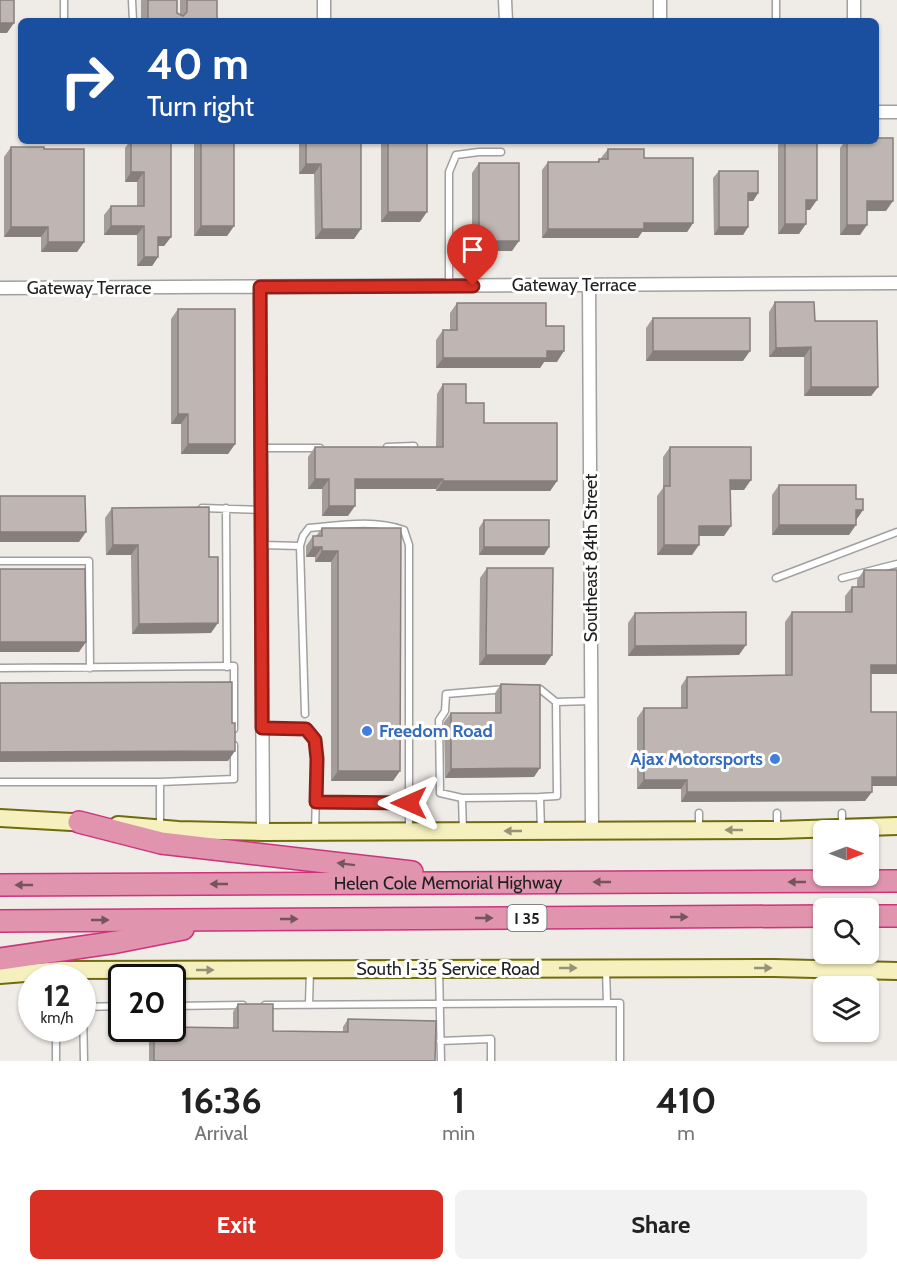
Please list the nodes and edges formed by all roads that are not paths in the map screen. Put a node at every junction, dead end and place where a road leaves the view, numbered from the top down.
1 (64, 0) edge
2 (132, 0) edge
3 (324, 0) edge
4 (505, 0) edge
5 (660, 0) edge
6 (776, 0) edge
7 (854, 0) edge
8 (64, 18) edge
9 (133, 18) edge
10 (324, 18) edge
11 (506, 18) edge
12 (660, 18) edge
13 (776, 18) edge
14 (854, 18) edge
15 (879, 112) edge
16 (897, 112) edge
17 (501, 152) dead end
18 (897, 283) edge
19 (589, 285) junction
20 (449, 286) junction
21 (260, 287) junction
22 (0, 288) edge
23 (414, 446) edge
24 (332, 447) edge
25 (379, 447) edge
26 (261, 448) junction
27 (191, 508) edge
28 (226, 508) junction
29 (261, 510) junction
30 (897, 532) edge
31 (261, 545) junction
32 (300, 546) junction
33 (0, 561) edge
34 (897, 564) edge
35 (776, 578) dead end
36 (843, 578) dead end
37 (227, 667) junction
38 (0, 668) edge
39 (90, 668) junction
40 (517, 689) edge
41 (528, 689) edge
42 (592, 700) junction
43 (556, 702) junction
44 (305, 714) dead end
45 (262, 728) junction
46 (0, 782) edge
47 (160, 782) junction
48 (540, 797) junction
49 (462, 798) junction
50 (316, 802) junction
51 (409, 803) junction
52 (699, 813) dead end
53 (0, 818) edge
54 (79, 822) junction
55 (897, 826) edge
56 (160, 828) junction
57 (463, 831) junction
58 (541, 831) junction
59 (592, 831) junction
60 (699, 831) junction
61 (262, 832) junction
62 (315, 832) junction
63 (409, 832) junction
64 (897, 881) edge
65 (508, 883) junction
66 (0, 885) edge
67 (813, 916) edge
68 (879, 916) edge
69 (897, 916) edge
70 (230, 920) junction
71 (0, 921) edge
72 (0, 959) edge
73 (606, 968) junction
74 (310, 969) junction
75 (439, 969) junction
76 (186, 970) edge
77 (897, 971) edge
78 (0, 975) edge
79 (18, 975) edge
80 (440, 1003) junction
81 (607, 1003) junction
82 (309, 1004) junction
83 (186, 1006) edge
84 (440, 1041) junction
85 (56, 1042) edge
86 (84, 1042) edge
87 (56, 1061) edge
88 (84, 1061) edge
89 (441, 1061) edge
90 (491, 1061) edge
91 (620, 1061) edge

1 - 8 lane
2 - 9 lane
3 - 10 street
4 - 11 street
5 - 12 street
6 - 13 lane
7 - 14 street
15 - 16 street
17 - 20 lane
18 - 19 street, Gateway Terrace
19 - 20 street, Gateway Terrace
19 - 42 street, Southeast 84th Street
20 - 21 street, Gateway Terrace
21 - 22 street, Gateway Terrace
21 - 26 street
23 - 25 lane
24 - 26 lane
26 - 29 street
27 - 28 lane
28 - 29 lane
28 - 37 lane
29 - 31 street
30 - 35 lane
31 - 32 lane
31 - 45 street
32 - 44 lane
32 - 51 lane
33 - 39 lane
34 - 36 lane
37 - 39 lane
37 - 47 lane
38 - 39 lane
40 - 49 lane
41 - 43 lane
42 - 43 lane
42 - 59 street, Southeast 84th Street
43 - 48 lane
45 - 50 lane
45 - 61 street
46 - 47 lane
47 - 56 lane
48 - 49 lane
48 - 58 lane
49 - 57 lane
50 - 51 lane
50 - 62 lane
51 - 63 lane
52 - 60 lane
53 - 54 main road
54 - 56 main road
65 -> 54 highway
55 -> 60 main road
56 - 61 main road
58 -> 57 main road
57 - 63 main road
58 - 59 main road
59 - 60 main road
61 - 62 main road
62 - 63 main road
64 -> 65 highway, Helen Cole Memorial Highway / I 35
65 -> 66 highway, Helen Cole Memorial Highway / I 35
70 -> 67 highway, Helen Cole Memorial Highway / I 35
68 - 69 highway
71 -> 70 highway, Helen Cole Memorial Highway / I 35
70 - 72 highway
75 -> 73 main road, South I-35 Service Road
73 -> 77 main road, South I-35 Service Road
73 - 81 lane
74 - 75 main road, South I-35 Service Road
76 -> 74 main road, South I-35 Service Road
74 - 82 lane
75 - 80 lane
78 - 79 main road, South I-35 Service Road
80 - 81 lane
80 - 82 lane
80 - 84 lane
81 - 91 lane
82 - 83 lane
84 - 89 lane
84 - 90 lane
85 - 87 lane
86 - 88 lane

